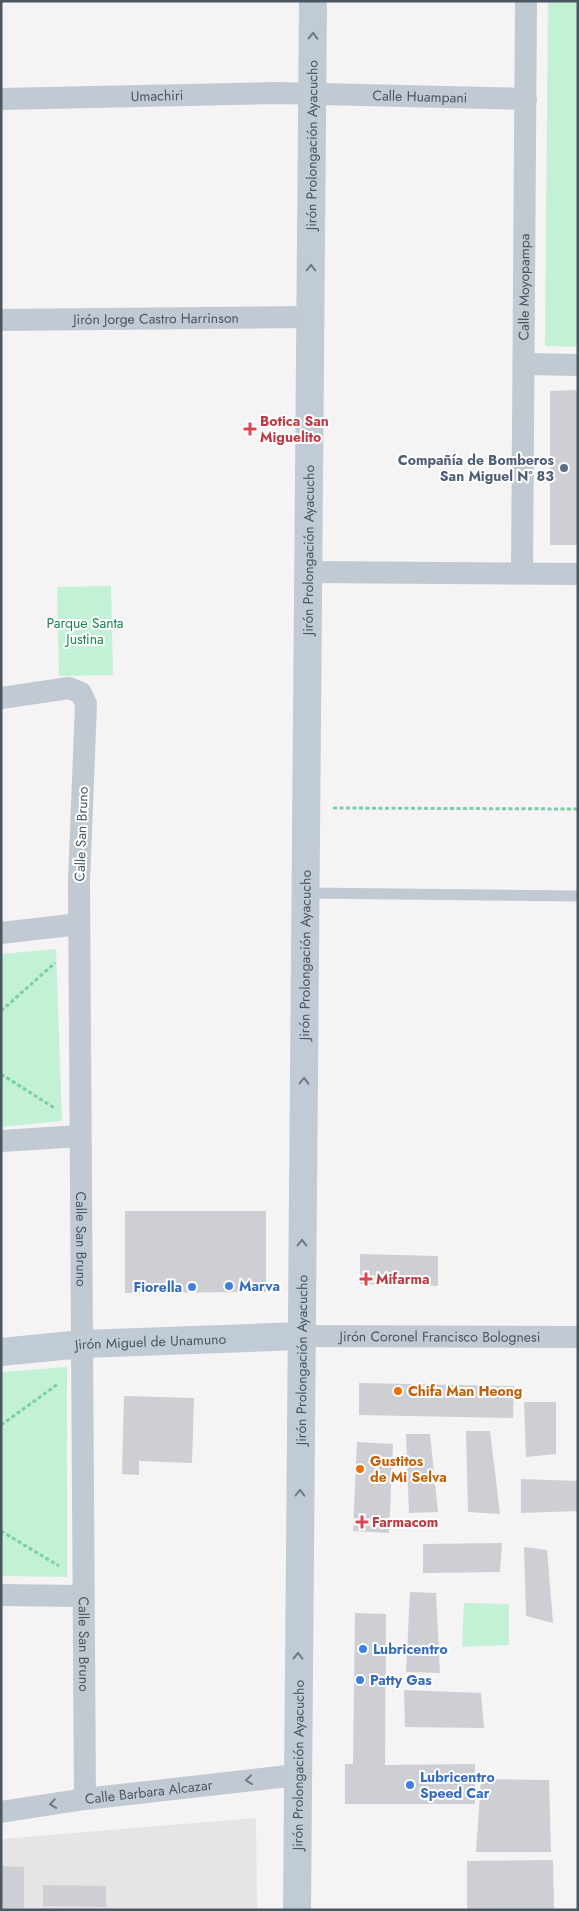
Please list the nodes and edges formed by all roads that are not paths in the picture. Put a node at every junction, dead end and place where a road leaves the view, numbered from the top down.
1 (313, 1) edge
2 (526, 1) edge
3 (312, 94) junction
4 (1, 99) edge
5 (526, 99) junction
6 (311, 317) junction
7 (1, 320) edge
8 (524, 364) junction
9 (578, 365) edge
10 (309, 572) junction
11 (522, 573) junction
12 (578, 574) edge
13 (1, 698) edge
14 (306, 893) junction
15 (578, 896) edge
16 (79, 932) junction
17 (1, 933) edge
18 (80, 1130) junction
19 (1, 1142) edge
20 (301, 1336) junction
21 (578, 1337) edge
22 (1, 1352) edge
23 (82, 1356) junction
24 (83, 1588) junction
25 (1, 1595) edge
26 (297, 1775) junction
27 (85, 1799) junction
28 (1, 1812) edge
29 (297, 1910) edge

3 -> 1 street, Jirón Prolongación Ayacucho
2 - 5 street, Calle Moyopampa
3 - 4 street, Umachiri
3 - 5 street, Calle Huampani
6 -> 3 street, Jirón Prolongación Ayacucho
5 - 8 street, Calle Moyopampa
6 - 7 street, Jirón Jorge Castro Harrinson
6 - 10 street, Jirón Prolongación Ayacucho
8 - 9 street
8 - 11 street, Calle Moyopampa
10 - 11 street
10 - 14 street, Jirón Prolongación Ayacucho
11 - 12 street
13 - 16 street, Calle San Bruno
14 - 15 lane
20 -> 14 street, Jirón Prolongación Ayacucho
16 - 17 street
16 - 18 street, Calle San Bruno
18 - 19 street
18 - 23 street, Calle San Bruno
20 - 21 street, Jirón Coronel Francisco Bolognesi
20 - 23 street, Jirón Miguel de Unamuno
26 -> 20 street, Jirón Prolongación Ayacucho
22 - 23 street, Jirón Miguel de Unamuno
23 - 24 street, Calle San Bruno
24 - 25 street
24 - 27 street, Calle San Bruno
26 -> 27 street, Calle Barbara Alcazar
26 - 29 street, Jirón Prolongación Ayacucho
27 -> 28 street, Calle Barbara Alcazar

